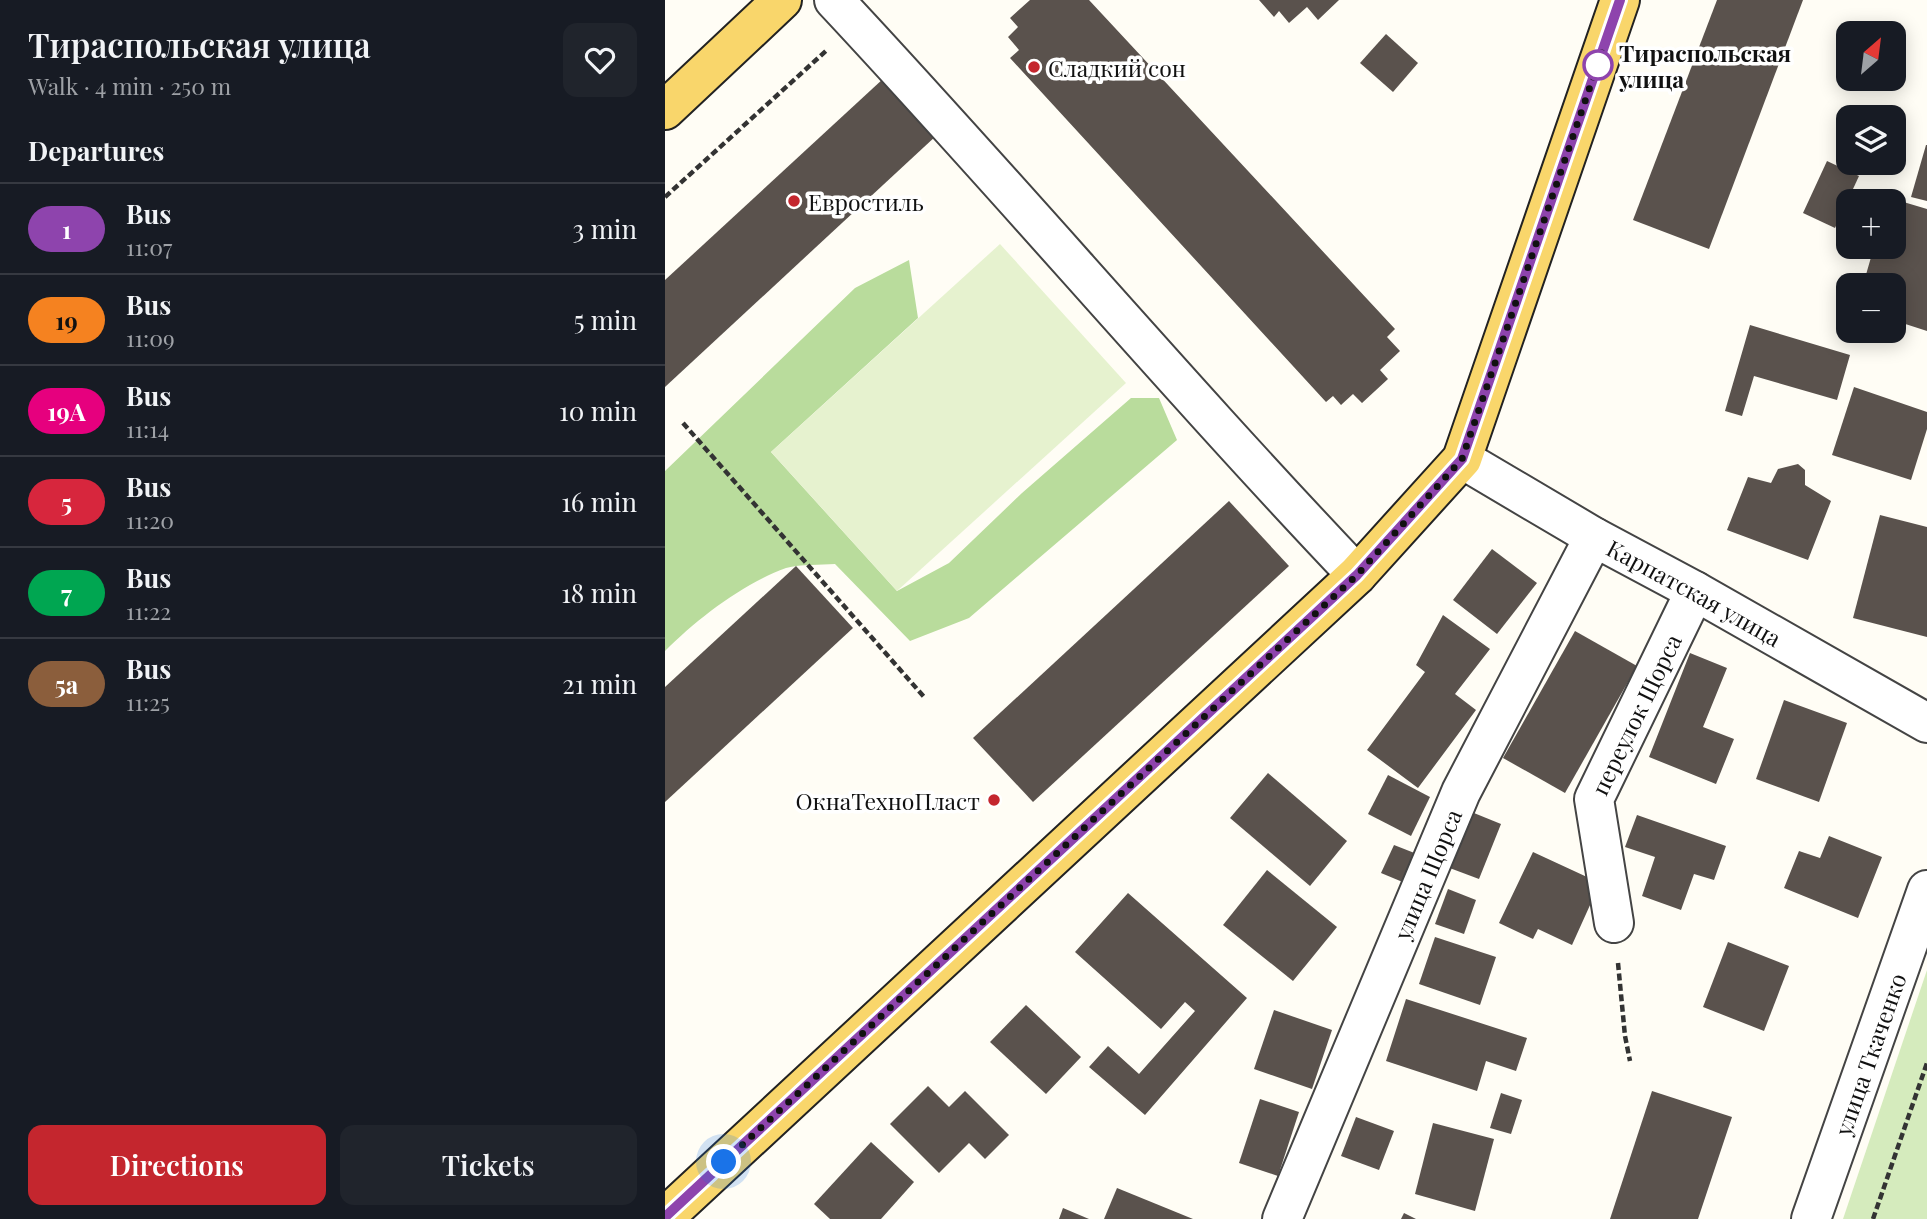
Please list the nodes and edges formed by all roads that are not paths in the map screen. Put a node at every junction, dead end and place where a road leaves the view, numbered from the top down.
1 (782, 0) edge
2 (1620, 0) edge
3 (845, 12) edge
4 (665, 110) edge
5 (1462, 459) junction
6 (1594, 537) junction
7 (1357, 575) junction
8 (1695, 590) junction
9 (1927, 723) edge
10 (1927, 890) edge
11 (1614, 923) road end
12 (665, 1217) edge
13 (1282, 1219) edge
14 (1811, 1219) edge

1 - 4 main road
2 - 5 main road
3 - 7 street
5 - 6 street, Карпатская улица
5 - 7 main road
6 - 8 street, Карпатская улица
6 - 13 street, улица Щорса
7 - 12 main road
8 - 9 street, Карпатская улица
8 - 11 street, переулок Щорса
10 - 14 street, улица Ткаченко

